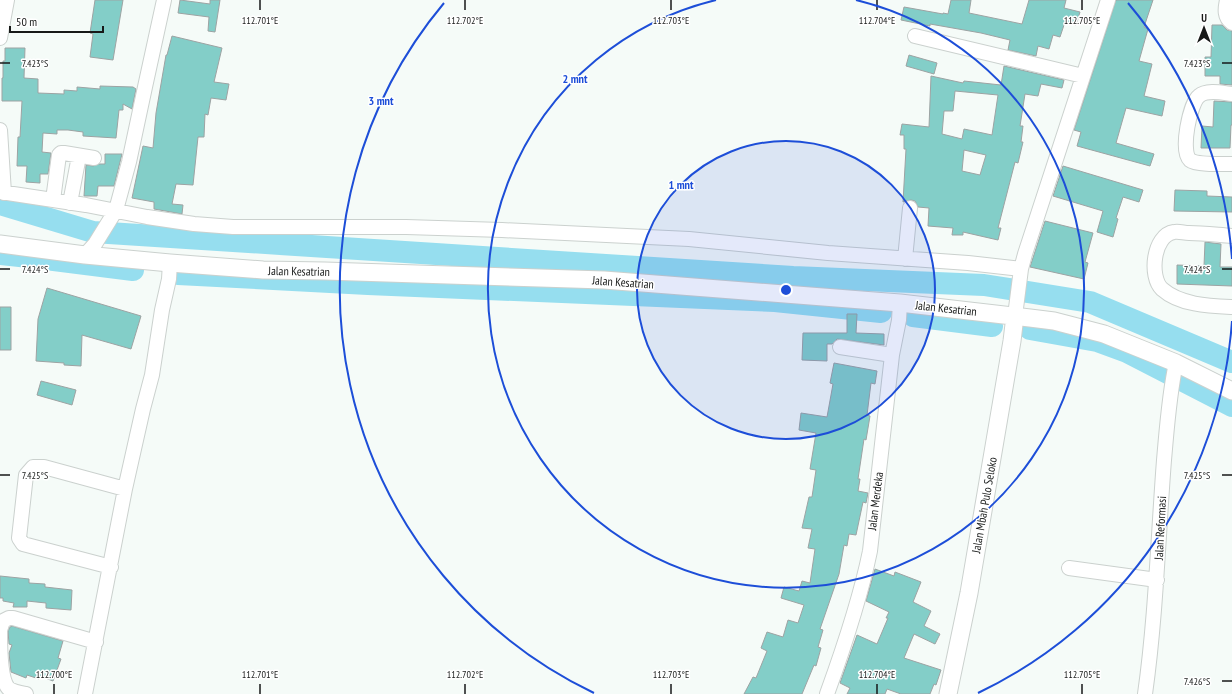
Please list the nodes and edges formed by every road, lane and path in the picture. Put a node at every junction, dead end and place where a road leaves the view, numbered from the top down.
1 (7, 0) edge
2 (164, 0) edge
3 (1108, 0) edge
4 (1227, 0) edge
5 (1232, 23) edge
6 (915, 36) dead end
7 (0, 38) edge
8 (1083, 76) junction
9 (1232, 94) edge
10 (0, 130) edge
11 (78, 156) junction
12 (94, 158) dead end
13 (1232, 164) edge
14 (2, 193) edge
15 (53, 200) junction
16 (70, 203) junction
17 (910, 208) dead end
18 (114, 214) junction
19 (1232, 236) edge
20 (0, 244) edge
21 (90, 249) junction
22 (906, 252) junction
23 (169, 271) junction
24 (1020, 274) junction
25 (1232, 307) edge
26 (900, 311) junction
27 (1014, 322) junction
28 (840, 347) dead end
29 (892, 355) junction
30 (1175, 367) junction
31 (1232, 391) edge
32 (125, 489) junction
33 (111, 567) junction
34 (1070, 568) dead end
35 (1157, 580) junction
36 (0, 630) edge
37 (96, 642) junction
38 (26, 694) edge
39 (85, 694) edge
40 (827, 694) edge
41 (948, 694) edge
42 (1145, 694) edge

1 - 7 street
2 - 18 street
3 - 8 street
4 - 5 street
6 - 8 street
8 - 24 street
9 - 13 street
10 - 14 street
11 - 12 street
11 - 15 street
11 - 16 street
14 - 15 street
15 - 16 street
16 - 18 street
17 - 22 street
18 - 21 street
18 - 22 street
19 - 25 street
20 - 21 street, Jalan Kesatrian
21 - 23 street, Jalan Kesatrian
22 - 24 street
23 - 26 street, Jalan Kesatrian
23 - 32 street
24 - 27 street
26 - 27 street, Jalan Kesatrian
26 - 29 street, Jalan Merdeka
27 - 30 street, Jalan Kesatrian
27 - 41 street, Jalan Mbah Pulo Seloko
28 - 29 street
29 - 40 street, Jalan Merdeka
30 - 31 street, Jalan Kesatrian
30 - 35 street, Jalan Reformasi
32 - 33 street
32 - 33 street
33 - 37 street
34 - 35 street
35 - 42 street, Jalan Reformasi
36 - 37 street
36 - 38 street
37 - 39 street

